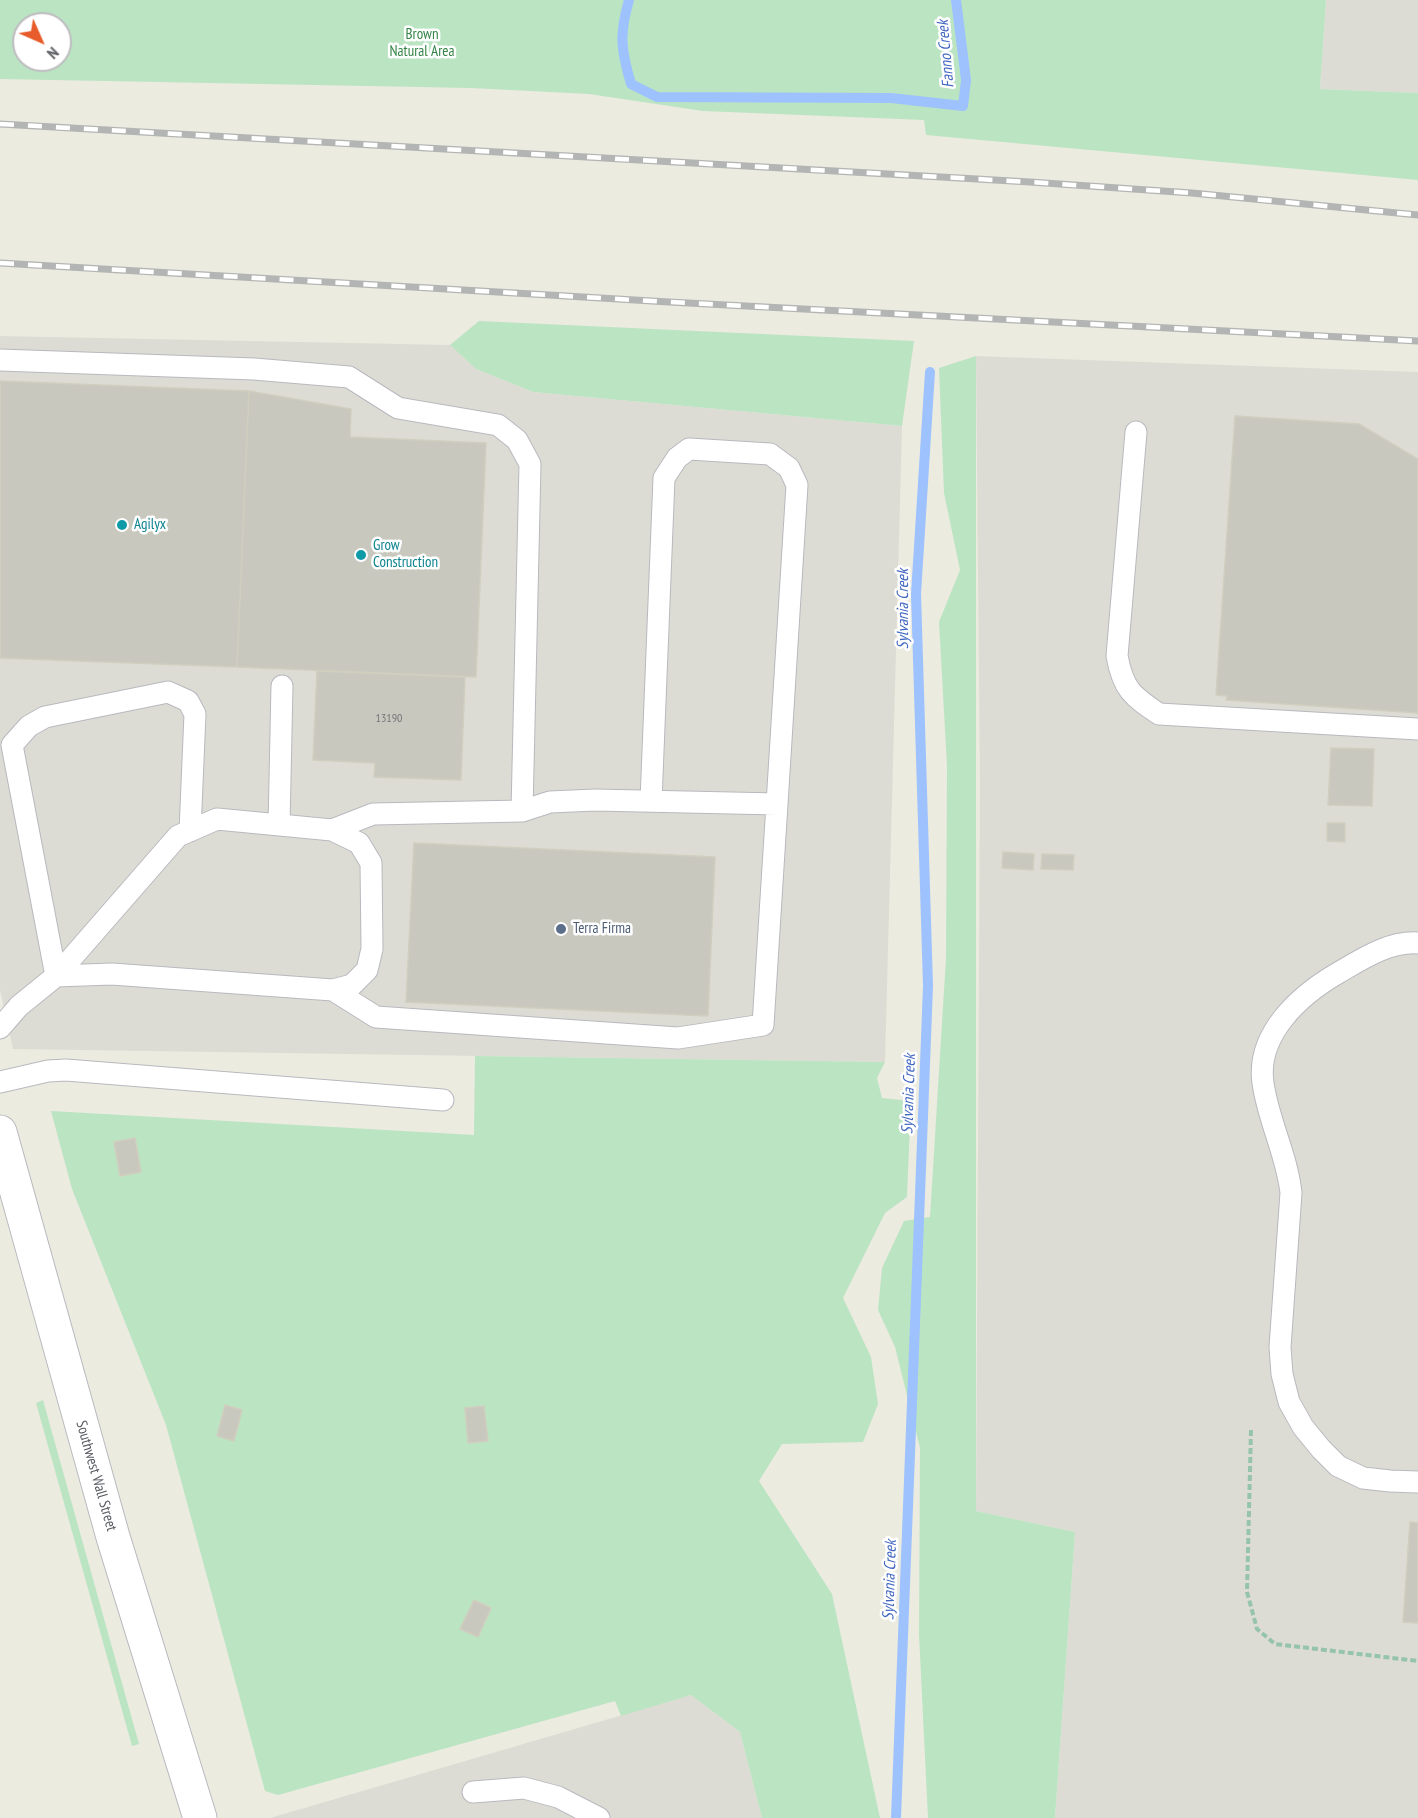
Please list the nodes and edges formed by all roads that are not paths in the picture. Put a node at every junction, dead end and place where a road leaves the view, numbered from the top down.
1 (0, 360) edge
2 (1136, 432) dead end
3 (282, 686) dead end
4 (1418, 729) edge
5 (6, 738) edge
6 (651, 801) junction
7 (777, 804) junction
8 (522, 811) junction
9 (279, 825) junction
10 (332, 830) junction
11 (189, 831) junction
12 (1418, 943) edge
13 (56, 976) junction
14 (333, 990) junction
15 (0, 1028) edge
16 (0, 1082) edge
17 (443, 1100) dead end
18 (0, 1132) edge
19 (1418, 1482) edge
20 (473, 1792) dead end
21 (558, 1797) junction
22 (200, 1818) edge
23 (580, 1818) edge
24 (599, 1818) edge

1 - 8 lane
2 - 4 lane
3 - 9 lane
5 - 11 lane
5 - 13 lane
6 - 7 lane
6 - 7 lane
6 - 8 lane
7 - 14 lane
8 - 10 lane
9 - 10 lane
9 - 11 lane
10 - 14 lane
11 - 13 lane
12 - 19 lane
13 - 14 lane
13 - 15 lane
16 - 17 lane
18 - 22 street, Southwest Wall Street
20 - 21 lane
21 - 23 lane
21 - 24 lane

